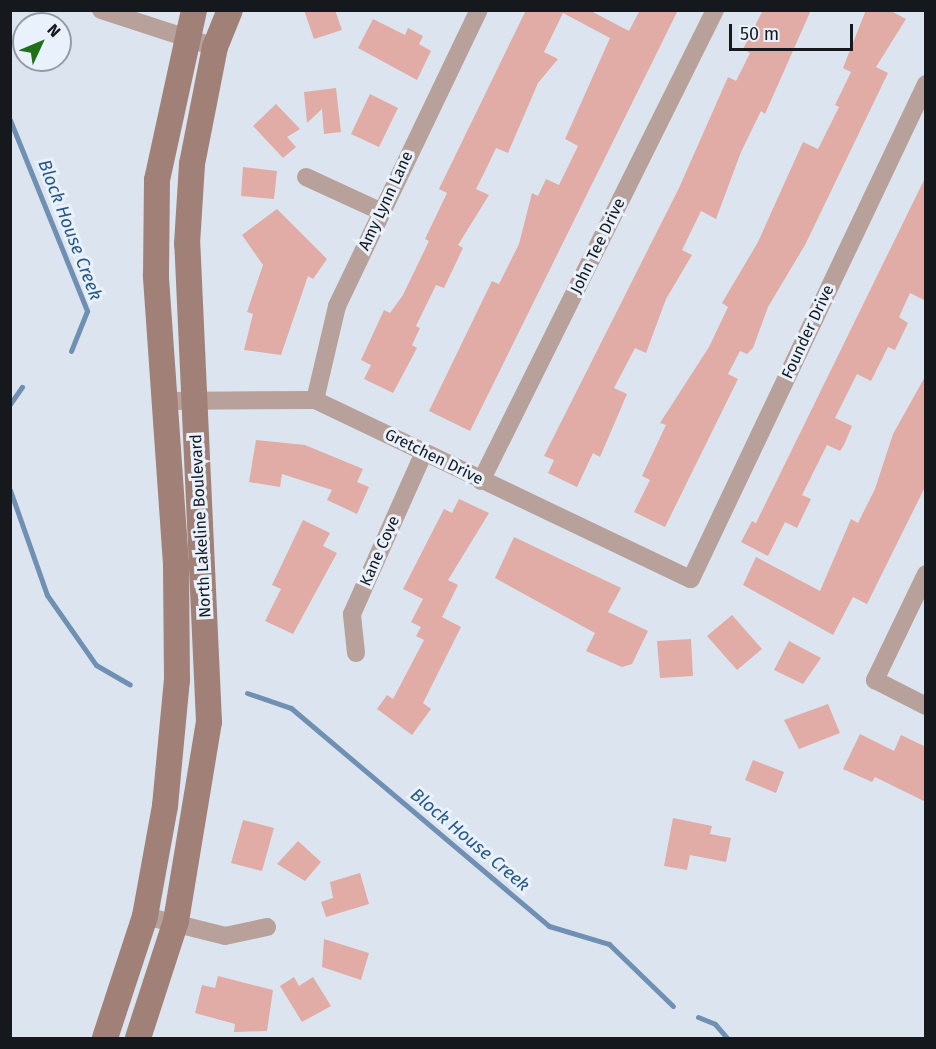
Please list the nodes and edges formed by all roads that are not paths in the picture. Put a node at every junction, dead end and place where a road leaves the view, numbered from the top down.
1 (101, 10) edge
2 (194, 10) edge
3 (230, 10) edge
4 (479, 10) edge
5 (714, 10) edge
6 (184, 38) junction
7 (215, 47) junction
8 (926, 84) edge
9 (306, 177) dead end
10 (380, 211) junction
11 (315, 400) junction
12 (162, 401) junction
13 (195, 402) junction
14 (424, 452) junction
15 (481, 481) junction
16 (926, 574) edge
17 (691, 579) joint
18 (356, 653) dead end
19 (926, 706) edge
20 (145, 916) junction
21 (176, 921) junction
22 (267, 927) dead end
23 (105, 1038) edge
24 (138, 1038) edge

1 - 6 street
2 - 6 main road, North Lakeline Boulevard
3 - 7 main road, North Lakeline Boulevard
4 - 10 street, Amy Lynn Lane
5 - 15 street, John Tee Drive
6 - 7 street
6 - 12 main road, North Lakeline Boulevard
7 - 13 main road, North Lakeline Boulevard
8 - 17 street, Founder Drive
9 - 10 street
10 - 11 street, Amy Lynn Lane
11 - 13 street, Gretchen Drive
11 - 14 street, Gretchen Drive
12 - 13 street, Gretchen Drive
12 - 20 main road, North Lakeline Boulevard
13 - 21 main road, North Lakeline Boulevard
14 - 15 street, Gretchen Drive
14 - 18 street, Kane Cove
15 - 17 street, Gretchen Drive
16 - 19 street
20 - 21 street
20 - 23 main road, North Lakeline Boulevard
21 - 22 street
21 - 24 main road, North Lakeline Boulevard

